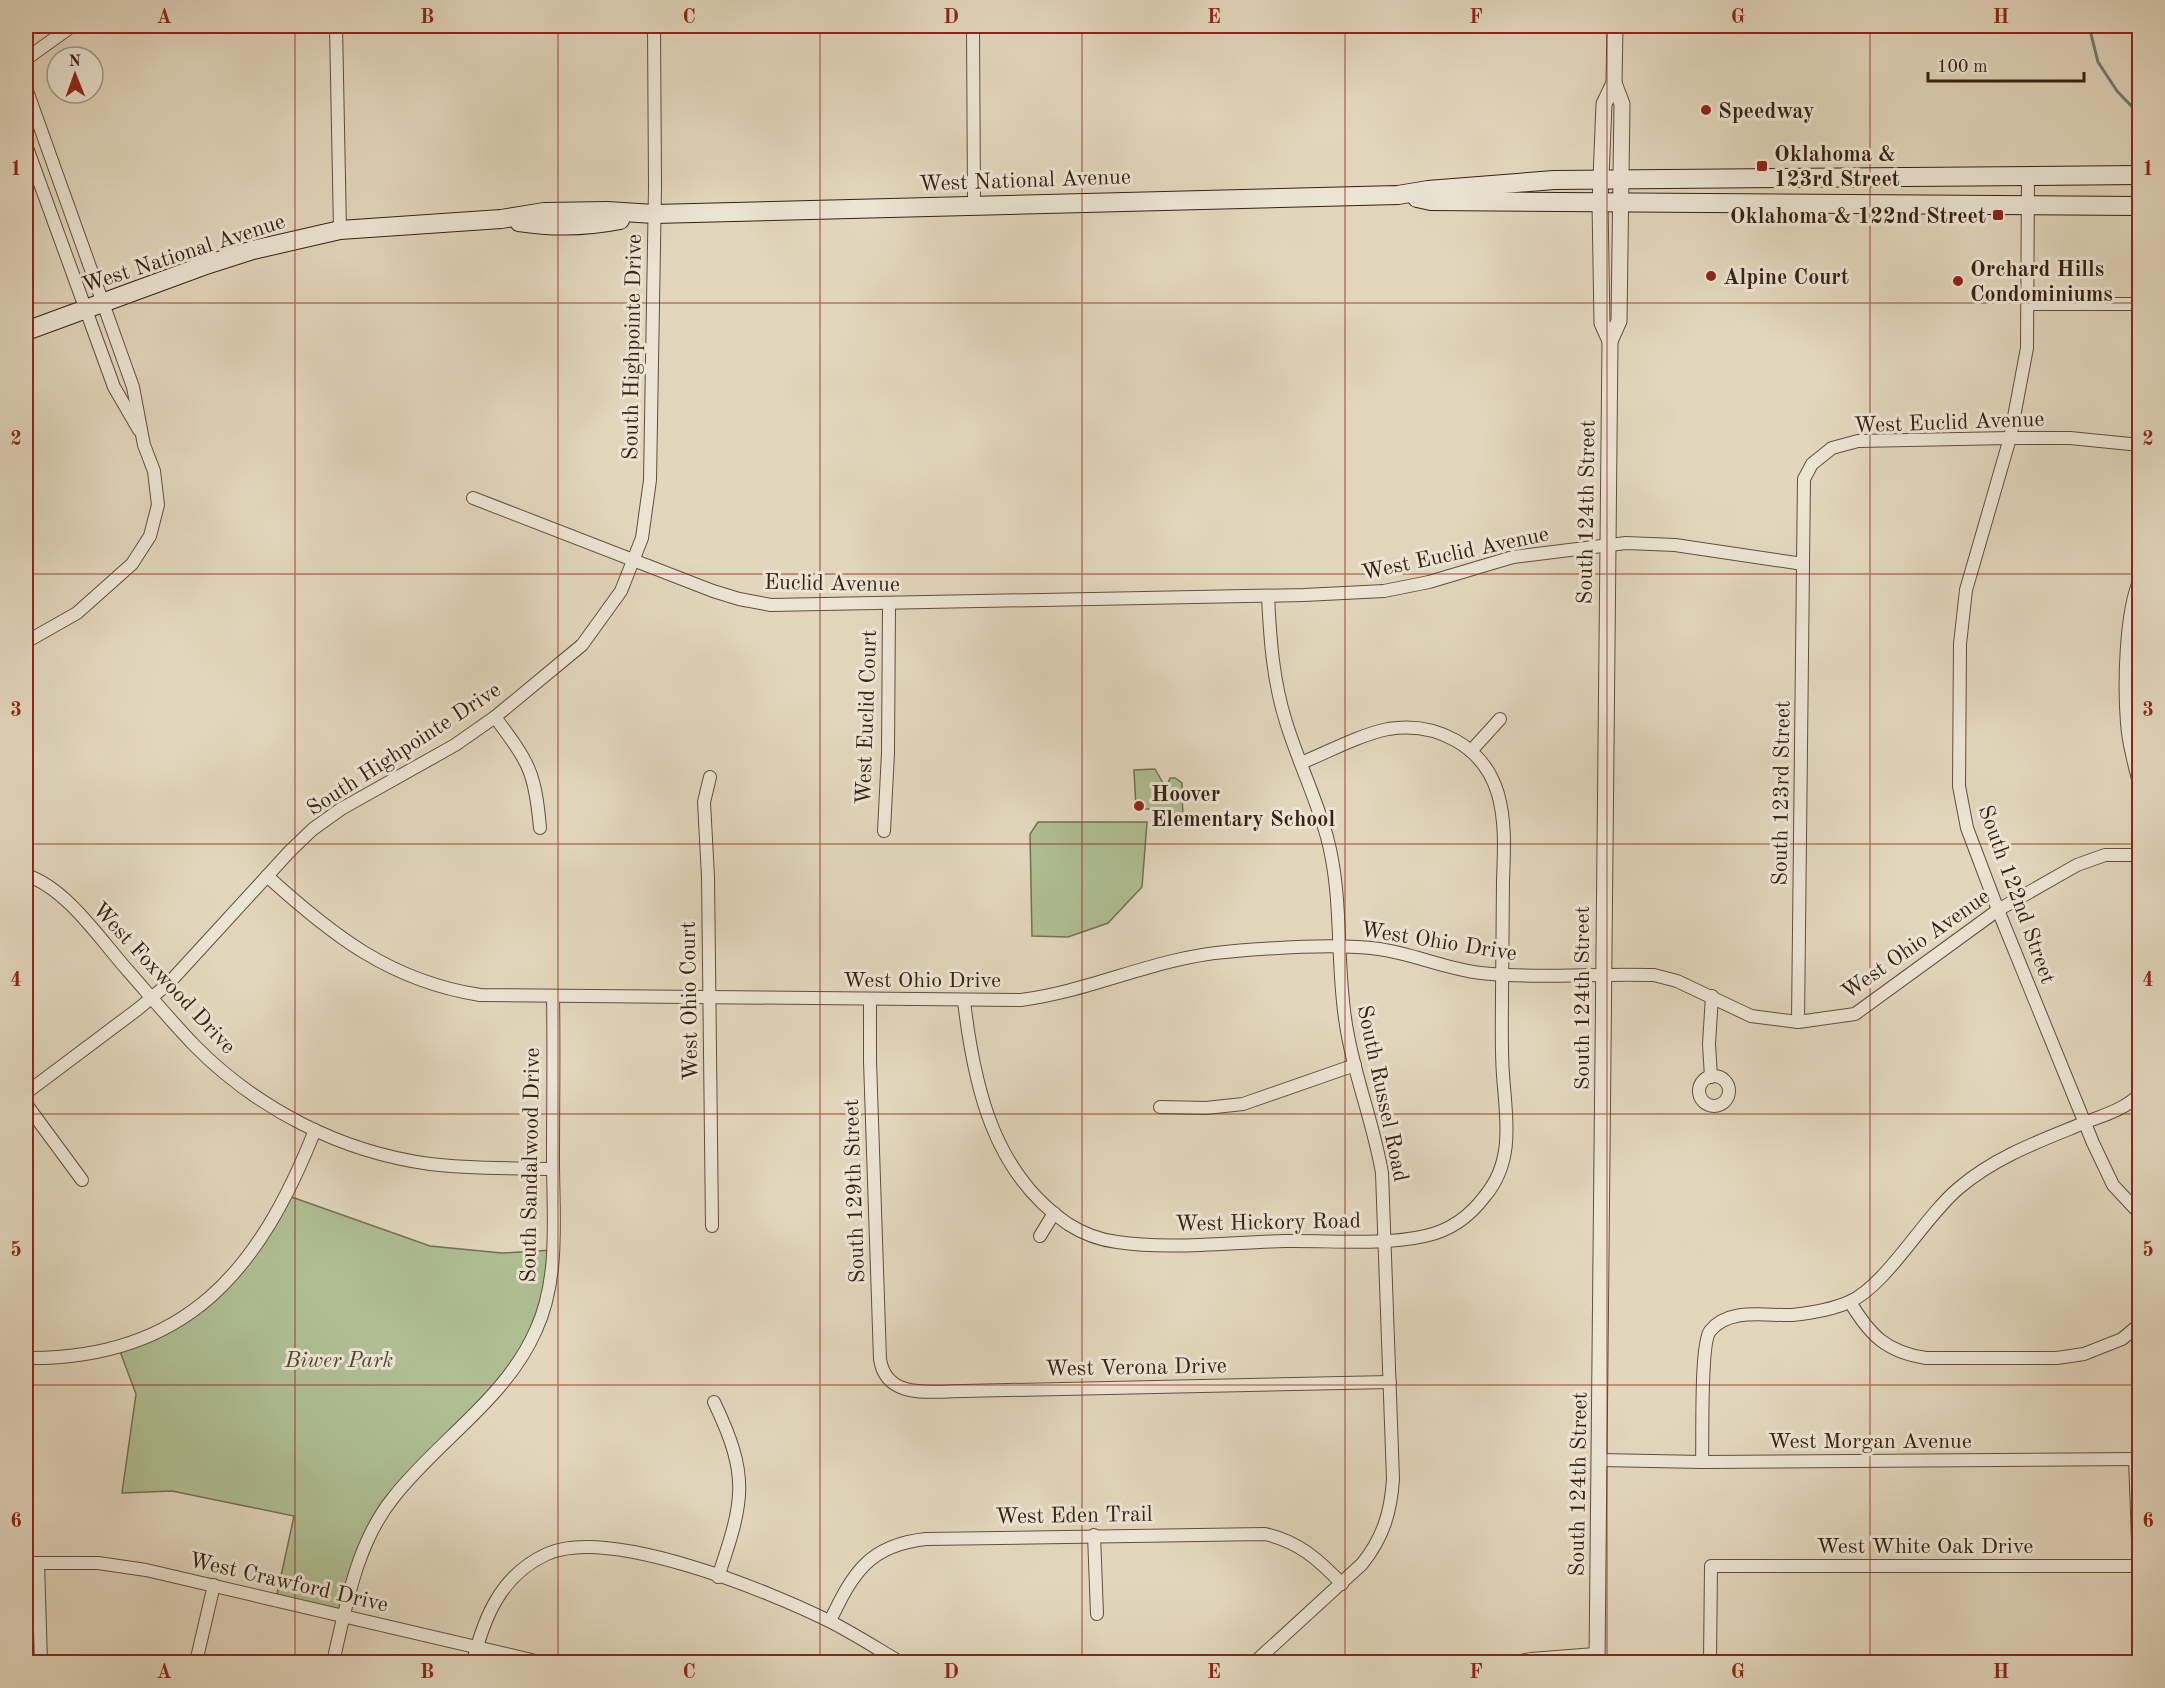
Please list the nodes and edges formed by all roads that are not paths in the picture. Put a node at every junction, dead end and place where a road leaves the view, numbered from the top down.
1 (72, 26) edge
2 (336, 26) edge
3 (654, 26) edge
4 (973, 26) edge
5 (1615, 26) edge
6 (26, 59) edge
7 (1614, 83) junction
8 (26, 88) edge
9 (26, 144) edge
10 (2028, 175) junction
11 (2139, 175) edge
12 (1601, 179) junction
13 (1622, 179) junction
14 (1398, 195) junction
15 (1600, 203) junction
16 (1621, 203) junction
17 (974, 205) junction
18 (2028, 206) junction
19 (2139, 206) edge
20 (654, 214) junction
21 (340, 230) junction
22 (104, 303) junction
23 (2028, 304) junction
24 (2139, 304) edge
25 (85, 309) junction
26 (26, 331) edge
27 (1610, 340) junction
28 (125, 362) junction
29 (108, 369) junction
30 (141, 434) junction
31 (2010, 438) junction
32 (2139, 445) edge
33 (473, 498) dead end
34 (1607, 545) junction
35 (634, 561) junction
36 (1803, 564) junction
37 (2139, 579) edge
38 (1268, 596) junction
39 (1037, 602) joint
40 (889, 604) junction
41 (26, 642) edge
42 (2133, 684) edge
43 (495, 717) junction
44 (1500, 719) dead end
45 (1472, 751) junction
46 (1301, 763) junction
47 (710, 777) dead end
48 (2139, 787) edge
49 (540, 828) dead end
50 (884, 831) dead end
51 (2139, 855) edge
52 (26, 874) edge
53 (267, 876) junction
54 (1998, 910) junction
55 (1340, 948) junction
56 (1603, 973) junction
57 (1502, 974) junction
58 (1712, 996) junction
59 (152, 997) junction
60 (553, 997) junction
61 (708, 998) junction
62 (870, 1000) junction
63 (964, 1001) junction
64 (1798, 1022) junction
65 (1355, 1065) junction
66 (1711, 1077) dead end
67 (26, 1093) edge
68 (2139, 1094) edge
69 (26, 1104) edge
70 (1160, 1107) dead end
71 (2085, 1123) junction
72 (315, 1130) junction
73 (553, 1169) junction
74 (82, 1180) dead end
75 (1054, 1213) junction
76 (2139, 1214) edge
77 (712, 1226) dead end
78 (1041, 1236) dead end
79 (1386, 1240) junction
80 (1850, 1302) junction
81 (2139, 1324) edge
82 (26, 1358) edge
83 (887, 1378) joint
84 (1390, 1382) junction
85 (714, 1402) dead end
86 (2137, 1459) edge
87 (1600, 1460) junction
88 (1702, 1462) junction
89 (1094, 1535) junction
90 (26, 1563) edge
91 (39, 1563) junction
92 (2139, 1566) edge
93 (718, 1577) junction
94 (1342, 1584) junction
95 (214, 1585) junction
96 (1097, 1614) dead end
97 (344, 1615) junction
98 (830, 1621) junction
99 (477, 1646) junction
100 (1596, 1658) edge
101 (41, 1662) edge
102 (196, 1662) edge
103 (333, 1662) edge
104 (473, 1662) edge
105 (540, 1662) edge
106 (900, 1662) edge
107 (1255, 1662) edge
108 (1515, 1662) edge
109 (1710, 1662) edge

1 - 6 street
2 - 21 street
3 - 20 street, South Highpointe Drive
4 - 17 street
5 - 7 street, South 124th Street
7 - 12 street, South 124th Street
7 - 13 street, South 124th Street
8 - 22 street
9 - 25 street
10 - 11 main road, West National Avenue
10 - 13 main road, West National Avenue
10 - 18 street, South 122nd Street
12 - 13 main road, West National Avenue
12 - 14 main road, West National Avenue
12 - 15 street, South 124th Street
13 - 16 street, South 124th Street
14 - 15 main road, West National Avenue
14 - 17 main road, West National Avenue
15 - 16 main road, West National Avenue
15 - 27 street, South 124th Street
16 - 18 main road, West National Avenue
16 - 27 street, South 124th Street
17 - 20 main road, West National Avenue
18 - 19 main road, West National Avenue
18 - 23 street, South 122nd Street
20 - 21 main road, West National Avenue
20 - 35 street, South Highpointe Drive
21 - 22 main road, West National Avenue
22 - 25 main road, West National Avenue
22 - 28 street
23 - 24 street
23 - 31 street, South 122nd Street
25 - 26 main road, West National Avenue
25 - 29 street
27 - 34 street, South 124th Street
28 - 29 street
28 - 30 street
29 - 30 street
30 - 41 street
31 - 32 street, West Euclid Avenue
31 - 36 street, West Euclid Avenue
31 - 54 street, South 122nd Street
33 - 35 street, Euclid Avenue
34 - 36 street, West Euclid Avenue
34 - 38 street, West Euclid Avenue
34 - 56 street, South 124th Street
35 - 40 street, Euclid Avenue
35 - 43 street, South Highpointe Drive
36 - 64 street, South 123rd Street
37 - 42 street
38 - 39 street, West Euclid Avenue
38 - 46 street, South Russel Road
39 - 40 street, Euclid Avenue
40 - 50 street, West Euclid Court
42 - 48 street
43 - 49 street
43 - 53 street, South Highpointe Drive
44 - 45 street
45 - 46 street
45 - 57 street, West Hickory Road
46 - 55 street, South Russel Road
47 - 61 street, West Ohio Court
51 - 54 street, West Ohio Avenue
52 - 59 street, West Foxwood Drive
53 - 59 street, South Highpointe Drive
53 - 60 street, West Ohio Drive
54 - 64 street, West Ohio Avenue
54 - 71 street, South 122nd Street
55 - 57 street, West Ohio Drive
55 - 63 street, West Ohio Drive
55 - 65 street, South Russel Road
56 - 57 street, West Ohio Drive
56 - 58 street, West Ohio Avenue
56 - 87 street, South 124th Street
57 - 79 street, West Hickory Road
58 - 64 street, West Ohio Avenue
58 - 66 street
59 - 67 street, South Highpointe Drive
59 - 72 street, West Foxwood Drive
60 - 61 street, West Ohio Drive
60 - 73 street, South Sandalwood Drive
61 - 62 street, West Ohio Drive
61 - 77 street, West Ohio Court
62 - 63 street, West Ohio Drive
62 - 83 street, South 129th Street
63 - 75 street, West Hickory Road
65 - 70 street
65 - 79 street, South Russel Road
68 - 71 street
69 - 74 street
71 - 76 street, South 122nd Street
71 - 80 street
72 - 73 street, West Foxwood Drive
72 - 82 street
73 - 97 street, South Sandalwood Drive
75 - 78 street
75 - 79 street, West Hickory Road
79 - 84 street, South Russel Road
80 - 81 street
80 - 88 street
83 - 84 street, West Verona Drive
84 - 94 street, South Russel Road
85 - 93 street
86 - 88 street, West Morgan Avenue
86 - 92 street
87 - 88 street, West Morgan Avenue
87 - 100 street, South 124th Street
89 - 94 street, West Eden Trail
89 - 96 street
89 - 98 street, West Eden Trail
90 - 91 street, West Crawford Drive
91 - 95 street, West Crawford Drive
91 - 101 street
92 - 109 street, West White Oak Drive
93 - 98 street
93 - 99 street
94 - 107 street, South Russel Road
95 - 97 street, West Crawford Drive
95 - 102 street
97 - 99 street, West Crawford Drive
97 - 103 street, South Sandalwood Drive
98 - 106 street
99 - 104 street
99 - 105 street, West Crawford Drive
100 - 108 street

